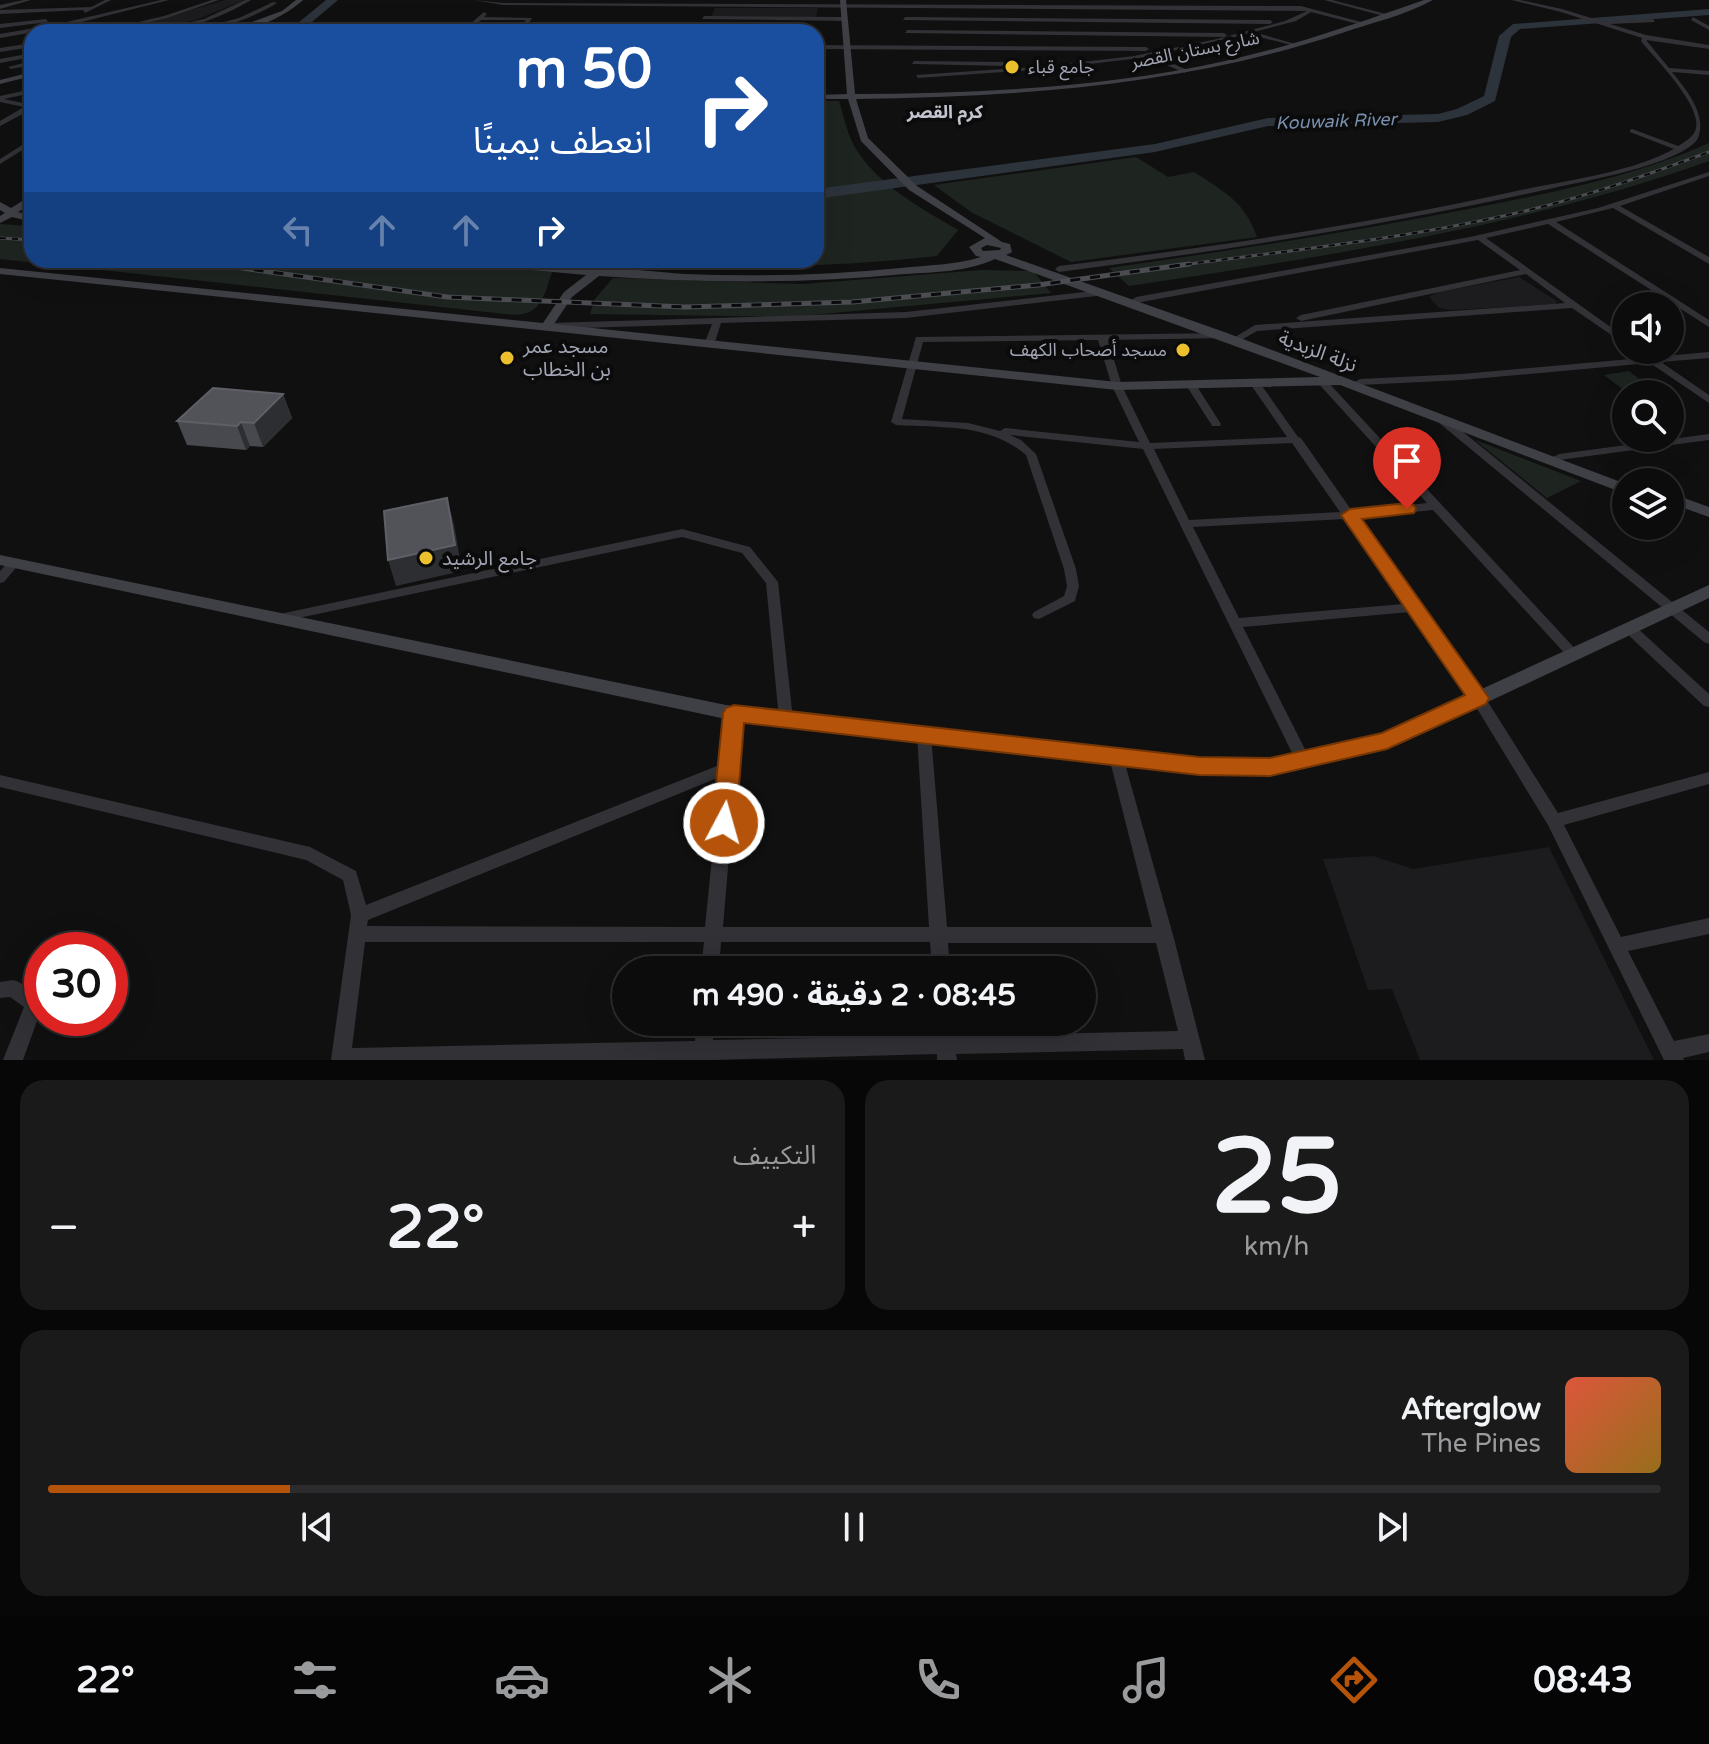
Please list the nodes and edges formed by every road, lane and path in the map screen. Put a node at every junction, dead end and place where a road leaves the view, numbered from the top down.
1 (29, 0) edge
2 (109, 0) edge
3 (138, 0) edge
4 (167, 0) edge
5 (187, 0) edge
6 (310, 0) edge
7 (476, 0) edge
8 (963, 0) edge
9 (994, 0) edge
10 (1083, 0) edge
11 (1113, 0) edge
12 (1164, 0) edge
13 (1205, 0) edge
14 (1248, 0) edge
15 (1291, 0) edge
16 (1326, 0) edge
17 (1430, 0) edge
18 (1513, 0) edge
19 (215, 1) edge
20 (298, 1) edge
21 (246, 2) edge
22 (596, 2) edge
23 (157, 3) junction
24 (275, 3) junction
25 (630, 3) edge
26 (658, 3) edge
27 (683, 3) edge
28 (712, 3) edge
29 (745, 3) edge
30 (772, 3) edge
31 (798, 3) edge
32 (843, 3) edge
33 (902, 3) edge
34 (925, 3) edge
35 (196, 4) edge
36 (495, 4) junction
37 (180, 6) junction
38 (969, 6) junction
39 (94, 7) junction
40 (1078, 7) junction
41 (127, 8) junction
42 (289, 8) junction
43 (1090, 8) junction
44 (1120, 8) junction
45 (1172, 8) junction
46 (1214, 8) junction
47 (1258, 8) junction
48 (1301, 8) junction
49 (233, 9) junction
50 (1283, 9) junction
51 (0, 10) edge
52 (260, 10) junction
53 (1310, 12) junction
54 (112, 14) junction
55 (220, 14) junction
56 (148, 15) junction
57 (276, 15) junction
58 (1387, 15) junction
59 (480, 18) junction
60 (704, 18) junction
61 (69, 19) junction
62 (159, 19) junction
63 (774, 19) junction
64 (816, 19) junction
65 (844, 19) junction
66 (905, 19) junction
67 (1291, 19) junction
68 (1693, 19) dead end
69 (86, 20) junction
70 (126, 20) junction
71 (1062, 20) junction
72 (1087, 20) junction
73 (1134, 21) junction
74 (1653, 21) dead end
75 (193, 23) joint
76 (1600, 23) junction
77 (61, 24) edge
78 (67, 24) edge
79 (92, 24) edge
80 (136, 24) joint
81 (188, 24) edge
82 (235, 24) edge
83 (238, 24) edge
84 (242, 24) edge
85 (276, 24) edge
86 (473, 24) edge
87 (526, 24) edge
88 (580, 24) edge
89 (701, 24) edge
90 (772, 24) edge
91 (815, 24) edge
92 (1358, 24) junction
93 (0, 26) edge
94 (1709, 28) edge
95 (1668, 31) dead end
96 (24, 32) edge
97 (907, 32) junction
98 (1042, 34) junction
99 (1068, 34) junction
100 (1142, 34) junction
101 (1245, 34) junction
102 (0, 36) edge
103 (1645, 37) junction
104 (1671, 42) junction
105 (1293, 45) junction
106 (24, 46) edge
107 (824, 47) edge
108 (846, 47) junction
109 (910, 47) junction
110 (1709, 47) edge
111 (1047, 49) junction
112 (1141, 49) junction
113 (0, 50) edge
114 (1177, 50) junction
115 (1162, 53) junction
116 (1148, 55) junction
117 (24, 57) edge
118 (0, 62) edge
119 (914, 63) junction
120 (1084, 64) junction
121 (24, 65) edge
122 (9, 68) junction
123 (0, 69) edge
124 (1200, 69) junction
125 (1667, 70) junction
126 (1185, 71) junction
127 (1709, 73) edge
128 (17, 74) junction
129 (24, 74) edge
130 (24, 76) edge
131 (918, 76) junction
132 (0, 80) edge
133 (24, 93) edge
134 (824, 97) edge
135 (851, 97) junction
136 (927, 97) junction
137 (0, 99) edge
138 (24, 104) edge
139 (24, 110) edge
140 (0, 124) edge
141 (1632, 131) dead end
142 (24, 146) edge
143 (1679, 149) junction
144 (0, 162) edge
145 (1709, 174) edge
146 (24, 205) edge
147 (24, 205) edge
148 (1615, 206) junction
149 (6, 214) edge
150 (957, 218) junction
151 (1550, 222) junction
152 (1479, 237) junction
153 (974, 247) junction
154 (1000, 251) junction
155 (1709, 261) edge
156 (560, 268) edge
157 (564, 268) edge
158 (573, 269) junction
159 (1059, 269) junction
160 (0, 271) edge
161 (598, 271) junction
162 (1525, 272) junction
163 (1102, 293) junction
164 (568, 295) junction
165 (1412, 295) junction
166 (1136, 300) junction
167 (1573, 305) junction
168 (920, 314) junction
169 (1434, 316) junction
170 (717, 322) junction
171 (1709, 324) edge
172 (547, 326) junction
173 (1255, 328) junction
174 (1612, 332) edge
175 (1223, 336) junction
176 (1102, 337) junction
177 (1240, 337) junction
178 (919, 339) junction
179 (710, 342) junction
180 (1709, 355) edge
181 (1684, 357) edge
182 (1612, 364) edge
183 (1657, 364) edge
184 (913, 367) junction
185 (1340, 381) junction
186 (1322, 382) junction
187 (1360, 382) junction
188 (1191, 385) junction
189 (1256, 385) junction
190 (1117, 386) junction
191 (1709, 400) edge
192 (1442, 420) junction
193 (1216, 424) dead end
194 (996, 430) junction
195 (1709, 437) edge
196 (1297, 440) junction
197 (1147, 446) junction
198 (1559, 457) junction
199 (1612, 477) edge
200 (1612, 484) edge
201 (1684, 503) edge
202 (1436, 506) junction
203 (1684, 510) edge
204 (1709, 512) edge
205 (1350, 515) junction
206 (1709, 519) edge
207 (1186, 524) junction
208 (7, 562) edge
209 (0, 579) edge
210 (1709, 591) edge
211 (1414, 607) junction
212 (1672, 608) junction
213 (1039, 615) dead end
214 (271, 619) junction
215 (1235, 623) junction
216 (1629, 628) junction
217 (1709, 639) edge
218 (1573, 654) junction
219 (1478, 698) junction
220 (1709, 702) edge
221 (734, 713) junction
222 (786, 719) junction
223 (924, 735) junction
224 (1117, 757) junction
225 (1302, 759) junction
226 (729, 767) junction
227 (0, 781) edge
228 (1706, 782) edge
229 (1554, 821) junction
230 (360, 915) junction
231 (1709, 926) edge
232 (357, 934) junction
233 (1164, 935) junction
234 (713, 936) junction
235 (938, 936) junction
236 (1616, 946) junction
237 (711, 956) edge
238 (940, 956) edge
239 (0, 990) edge
240 (1190, 1040) junction
241 (1709, 1043) edge
242 (947, 1052) edge
243 (703, 1055) edge
244 (1672, 1056) edge
245 (341, 1058) edge
246 (13, 1060) edge
247 (1195, 1060) edge

1 - 51 street
2 - 39 street
3 - 41 street
4 - 23 street
5 - 35 street
6 - 85 main road
7 - 36 street
8 - 38 street
9 - 38 street
10 - 43 street
11 - 44 street
12 - 45 street
13 - 46 street
14 - 47 street
15 - 48 street
16 - 58 street
17 - 58 main road, شارع بستان القصر
18 - 76 street
19 - 35 street
20 - 24 street
20 - 42 main road
21 - 24 street
21 - 49 street
22 - 25 street
22 - 36 street
22 - 88 street
23 - 37 street
23 - 41 street
24 - 52 street
25 - 26 street
26 - 27 street
27 - 28 street
28 - 29 street
28 - 60 street
29 - 30 street
30 - 31 street
31 - 32 street
32 - 33 street
32 - 65 main road
33 - 34 street
33 - 66 street
34 - 38 street
35 - 37 street
35 - 62 street
36 - 59 street
37 - 56 street
38 - 40 street
39 - 41 street
39 - 51 street
39 - 61 street
40 - 43 street
40 - 72 street
41 - 54 street
41 - 56 street
42 - 52 street
42 - 57 main road
43 - 44 street
44 - 45 street
45 - 46 street
46 - 47 street
47 - 50 street
48 - 50 street
48 - 53 street
49 - 52 street
49 - 55 street
50 - 53 street
52 - 57 street
52 - 83 street
53 - 67 street
53 - 92 street
54 - 69 street
54 - 70 street
55 - 75 street
55 - 82 street
56 - 62 street
56 - 70 street
57 - 84 main road
58 - 92 main road, شارع بستان القصر
59 - 86 street
59 - 87 street
60 - 63 street
60 - 89 street
61 - 77 street
61 - 93 street
62 - 80 street
63 - 64 street
63 - 90 street
64 - 65 street
64 - 91 street
65 - 108 main road
66 - 71 street
66 - 97 street
67 - 73 street
67 - 101 street
68 - 94 street
69 - 78 street
69 - 79 street
70 - 80 street
71 - 72 street
71 - 99 street
72 - 73 street
73 - 100 street
74 - 76 street
75 - 81 street
76 - 103 street
92 - 105 main road, شارع بستان القصر
95 - 104 street
96 - 102 street
97 - 98 street
97 - 109 street
98 - 99 street
98 - 111 street
99 - 100 street
100 - 101 street
101 - 105 street
101 - 114 street
103 - 104 street
103 - 125 street
104 - 110 street
105 - 124 main road, شارع بستان القصر
106 - 113 street
107 - 108 street
108 - 109 street
108 - 135 main road
109 - 111 street
109 - 119 street
111 - 112 street
112 - 114 street
112 - 116 street
114 - 115 street
115 - 116 street
115 - 124 street
116 - 120 street
116 - 126 street
117 - 118 street
118 - 122 street
119 - 120 street
119 - 131 street
120 - 131 street
121 - 122 street
122 - 123 street
122 - 128 street
124 - 126 main road, شارع بستان القصر
125 - 127 street
125 - 143 street
126 - 136 main road, شارع بستان القصر
128 - 129 main road
128 - 132 main road
130 - 132 main road
131 - 136 street
133 - 137 street
134 - 135 main road, شارع بستان القصر
135 - 136 main road, شارع بستان القصر
135 - 150 main road
137 - 138 street
139 - 140 street
141 - 143 street
142 - 144 street
143 - 159 street
145 - 148 street
146 - 149 main road
147 - 149 main road
148 - 151 street
148 - 155 street
150 - 153 main road
150 - 154 main road
151 - 152 street
151 - 171 street
152 - 162 street
152 - 166 street
153 - 154 main road
153 - 161 main road
154 - 159 main road, نزلة الزبدية
154 - 161 main road
154 - 163 main road, نزلة الزبدية
156 - 158 main road
157 - 158 main road
158 - 161 main road
158 - 164 main road
159 - 166 main road, نزلة الزبدية
160 - 172 main road
161 - 164 main road
162 - 165 street
162 - 167 street
163 - 168 street
163 - 175 main road, نزلة الزبدية
164 - 172 main road
165 - 169 street
165 - 173 street
166 - 177 main road, نزلة الزبدية
167 - 169 street
167 - 174 street
168 - 170 street
168 - 178 street
169 - 173 street
170 - 172 street
170 - 179 street
172 - 179 main road
173 - 177 street
175 - 176 street
175 - 185 main road, نزلة الزبدية
176 - 178 street
176 - 190 street
177 - 187 main road, نزلة الزبدية
178 - 184 street
179 - 184 main road
180 - 181 street
182 - 187 street
183 - 191 street
184 - 190 main road
184 - 194 street
185 - 186 main road
185 - 192 main road, نزلة الزبدية
186 - 189 main road
186 - 202 street
187 - 198 main road, نزلة الزبدية
188 - 189 main road
188 - 190 main road
188 - 193 street
189 - 196 street
190 - 197 street
192 - 200 main road, نزلة الزبدية
192 - 212 street
194 - 197 street
194 - 213 street
195 - 198 street
196 - 197 street
196 - 205 street
197 - 207 street
198 - 199 main road, نزلة الزبدية
201 - 204 main road
202 - 205 street
202 - 218 street
203 - 206 main road
205 - 207 street
205 - 211 street
207 - 215 street
208 - 209 street
208 - 214 main road
210 - 212 main road
211 - 215 street
211 - 219 street
212 - 216 main road
212 - 217 street
214 - 221 main road
214 - 222 street
215 - 225 street
216 - 218 main road
216 - 220 street
218 - 219 main road
219 - 225 main road
219 - 229 street
221 - 222 main road
221 - 226 street
222 - 223 main road
223 - 224 main road
223 - 235 street
224 - 225 main road
224 - 233 street
226 - 230 street
226 - 234 street
227 - 230 street
228 - 229 street
229 - 236 street
230 - 232 street
231 - 236 street
232 - 234 street
232 - 245 street
233 - 235 street
233 - 240 street
234 - 235 street
234 - 237 street
235 - 238 street
236 - 244 street
239 - 246 street
240 - 242 street
240 - 247 street
241 - 244 street
242 - 243 street
243 - 245 street

